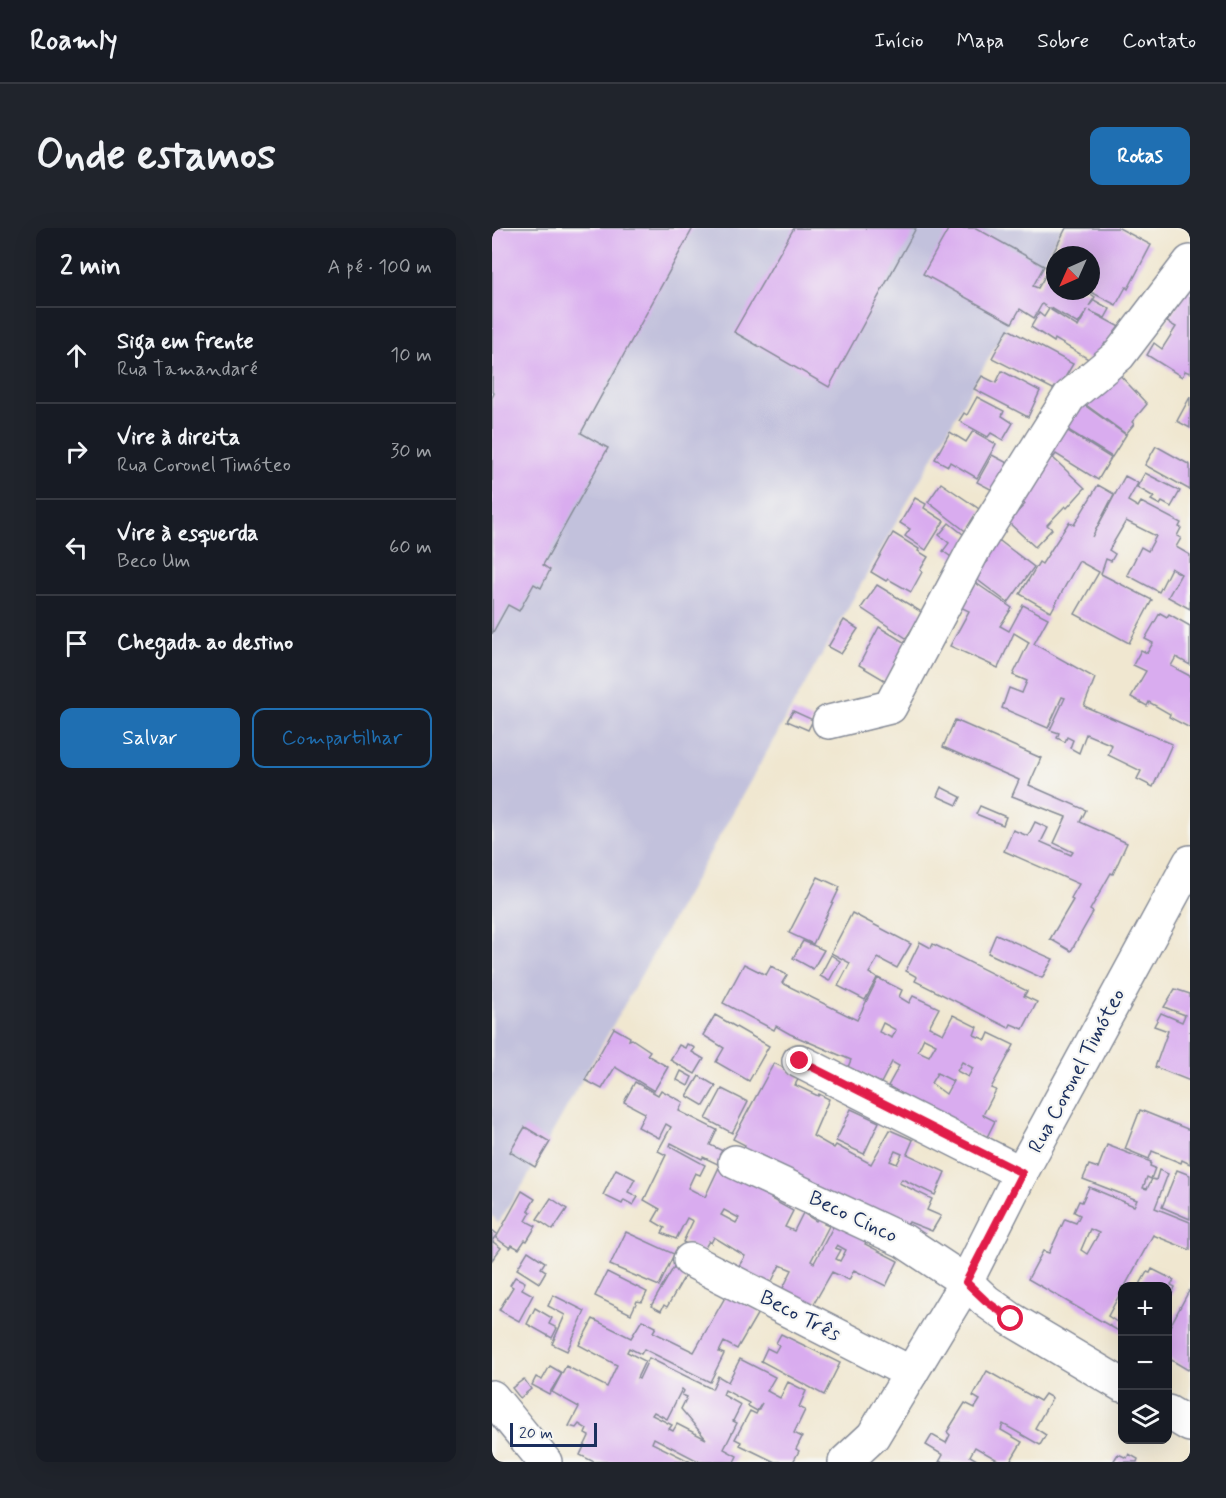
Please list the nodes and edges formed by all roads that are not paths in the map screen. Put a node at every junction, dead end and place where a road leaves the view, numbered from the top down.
1 (1190, 262) edge
2 (829, 722) dead end
3 (1190, 862) edge
4 (800, 1061) dead end
5 (735, 1162) dead end
6 (1022, 1173) junction
7 (690, 1260) dead end
8 (966, 1282) junction
9 (911, 1373) junction
10 (1118, 1383) edge
11 (492, 1397) edge
12 (1172, 1415) edge
13 (1190, 1425) edge
14 (545, 1462) edge
15 (845, 1462) edge

1 - 2 street
3 - 6 street, Rua Coronel Timóteo
4 - 6 street
5 - 8 street, Beco Cinco
6 - 8 street, Rua Coronel Timóteo
7 - 9 street, Beco Três
8 - 9 street, Rua Coronel Timóteo
8 - 10 street, Beco Cinco
9 - 15 street, Rua Coronel Timóteo
11 - 14 street
12 - 13 street

